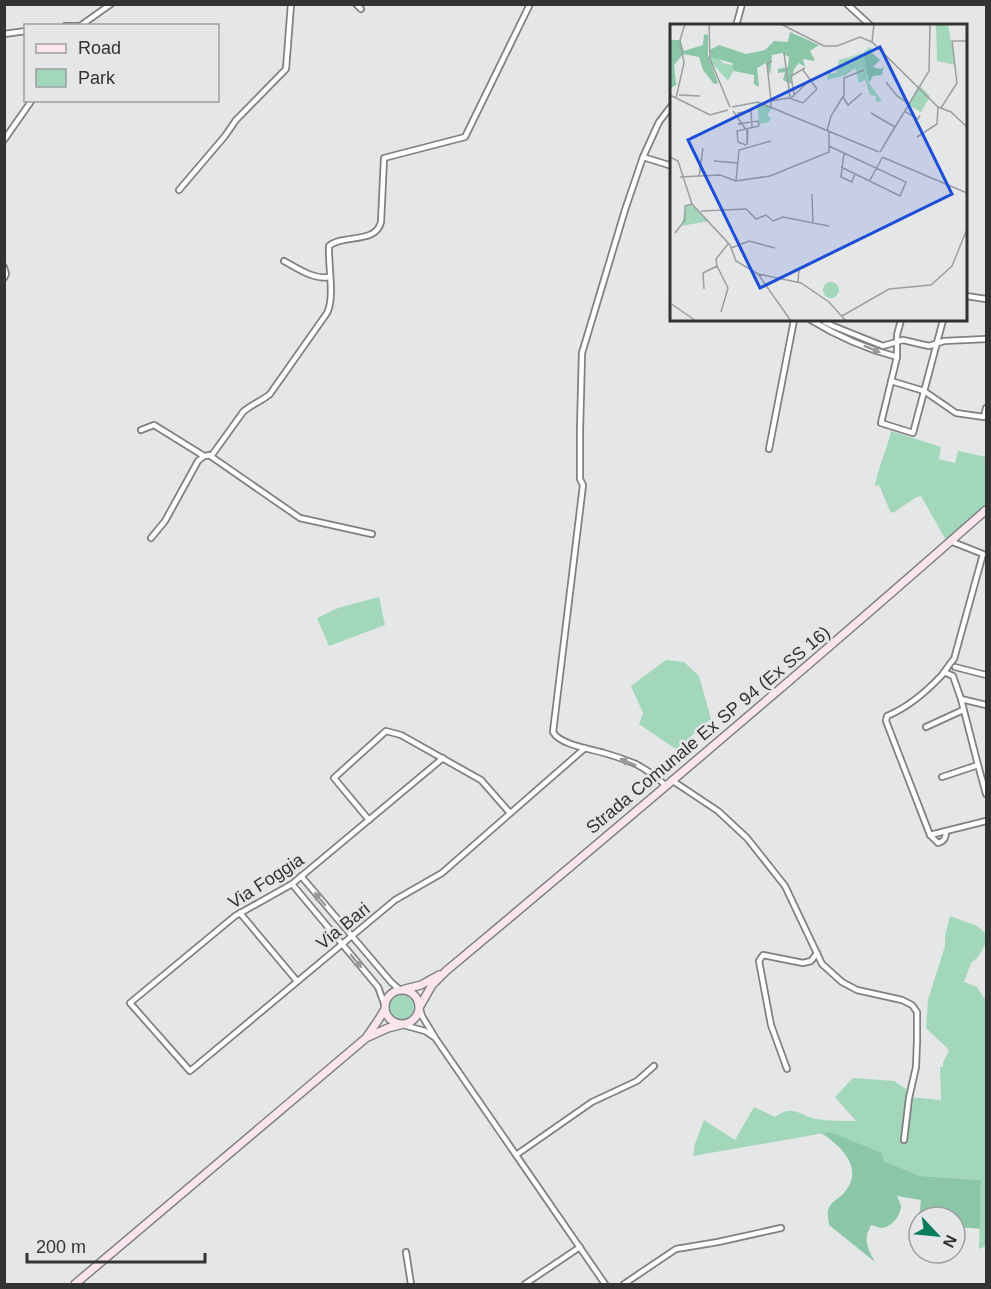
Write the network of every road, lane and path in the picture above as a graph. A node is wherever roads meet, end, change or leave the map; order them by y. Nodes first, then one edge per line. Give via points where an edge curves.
1 (111, 4) edge
2 (291, 4) edge
3 (356, 4) edge
4 (530, 4) edge
5 (742, 4) edge
6 (848, 4) edge
7 (362, 9) dead end
8 (82, 24) edge
9 (737, 24) edge
10 (869, 24) edge
11 (24, 31) edge
12 (4, 34) edge
13 (31, 102) edge
14 (670, 108) edge
15 (4, 140) edge
16 (643, 157) junction
17 (670, 165) edge
18 (179, 190) dead end
19 (284, 261) dead end
20 (4, 267) edge
21 (329, 277) junction
22 (4, 278) edge
23 (967, 296) edge
24 (987, 299) edge
25 (794, 321) edge
26 (813, 321) edge
27 (824, 321) edge
28 (902, 321) edge
29 (943, 321) edge
30 (987, 339) edge
31 (897, 342) junction
32 (936, 345) junction
33 (897, 357) junction
34 (891, 381) junction
35 (924, 391) junction
36 (987, 408) edge
37 (141, 430) dead end
38 (769, 448) dead end
39 (207, 455) junction
40 (987, 510) edge
41 (372, 534) dead end
42 (151, 538) dead end
43 (951, 542) junction
44 (985, 555) edge
45 (954, 659) junction
46 (955, 666) junction
47 (944, 672) junction
48 (987, 675) edge
49 (953, 676) junction
50 (961, 699) junction
51 (987, 705) edge
52 (963, 710) junction
53 (926, 727) dead end
54 (585, 748) junction
55 (443, 758) junction
56 (978, 765) junction
57 (942, 777) dead end
58 (673, 781) junction
59 (666, 786) junction
60 (986, 791) edge
61 (510, 813) junction
62 (369, 820) junction
63 (987, 821) edge
64 (946, 831) junction
65 (930, 835) junction
66 (301, 876) junction
67 (292, 884) junction
68 (240, 913) junction
69 (352, 936) junction
70 (342, 944) junction
71 (817, 953) junction
72 (446, 970) junction
73 (297, 981) junction
74 (401, 990) junction
75 (130, 1003) joint
76 (385, 1007) junction
77 (420, 1008) junction
78 (403, 1025) junction
79 (366, 1038) junction
80 (436, 1039) junction
81 (654, 1066) dead end
82 (787, 1069) dead end
83 (904, 1140) dead end
84 (516, 1155) junction
85 (781, 1228) dead end
86 (580, 1247) junction
87 (405, 1252) dead end
88 (75, 1284) edge
89 (411, 1284) edge
90 (525, 1284) edge
91 (605, 1284) edge
92 (624, 1284) edge

1 - 8 street
2 - 18 street via 286,69 236,120
3 - 7 street
4 - 21 street via 465,137 384,159 380,229 372,235 329,246
5 - 9 street
6 - 10 street
11 - 12 street
13 - 15 street
14 - 16 street
16 - 17 street
16 - 54 street via 582,353 583,485 553,732 558,738
19 - 21 street via 315,276
20 - 22 street
21 - 39 street via 331,302 327,313 270,394 243,412 213,455
23 - 24 street
25 - 38 street
26 -> 33 street
27 - 31 street via 884,346
28 - 31 street
29 - 32 street
30 - 32 street via 944,341
31 - 32 street
31 - 33 street
32 - 35 street
33 - 34 street
34 - 35 street
34 - 35 street via 881,423 913,432
35 - 36 street via 956,413 984,417
37 - 39 street via 154,425
39 - 41 street via 300,518
39 - 42 street via 198,461 165,521
40 - 43 main road, Strada Comunale Ex SP 94 (Ex SS 16)
43 - 44 street
43 - 58 main road, Strada Comunale Ex SP 94 (Ex SS 16)
44 - 45 street
45 - 46 street
45 - 47 street
46 - 48 street
46 - 49 street
47 - 49 street
47 - 65 street via 920,697 887,716 886,721
49 - 50 street
50 - 51 street
50 - 52 street
52 - 53 street
52 - 56 street
59 -> 54 street via 636,765
54 - 61 street, Via Bari
55 - 61 street via 481,780
55 - 62 street, Via Foggia
55 - 62 street via 386,731 334,778
56 - 57 street
56 - 60 street
58 - 59 main road, Strada Comunale Ex SP 94 (Ex SS 16)
58 - 71 street via 718,811 747,838 784,886
59 - 72 main road, Strada Comunale Ex SP 94 (Ex SS 16)
61 - 69 street, Via Bari via 442,873 395,900
62 - 66 street, Via Foggia
63 - 64 street
64 - 65 street
64 - 65 street via 946,837 938,843
66 - 67 street, Via Foggia
69 -> 66 street
67 - 68 street, Via Foggia
67 - 70 street
68 - 73 street
68 - 75 street, Via Foggia
69 - 70 street, Via Bari
69 - 74 street
70 - 73 street, Via Bari
70 -> 76 street via 378,987
71 - 82 street via 811,961 803,963 763,956 759,961 771,1026
71 - 83 street via 822,964 842,982 857,990 903,1000 917,1012 916,1066
72 - 74 main road, Strada Comunale Ex SP 94 (Ex SS 16) via 421,985
72 - 77 main road, Strada Comunale Ex SP 94 (Ex SS 16) via 432,985
73 - 75 street, Via Bari via 190,1071
74 - 76 main road via 390,995
74 - 77 main road via 416,996
76 - 78 main road via 392,1022
76 - 79 main road
77 - 78 main road via 414,1020
77 - 80 street
78 - 79 main road
78 - 80 street via 425,1031
79 - 88 main road
80 - 84 street
81 - 84 street via 637,1081 592,1102
84 - 86 street
85 - 92 street via 676,1249
86 - 90 street
86 - 91 street
87 - 89 street

